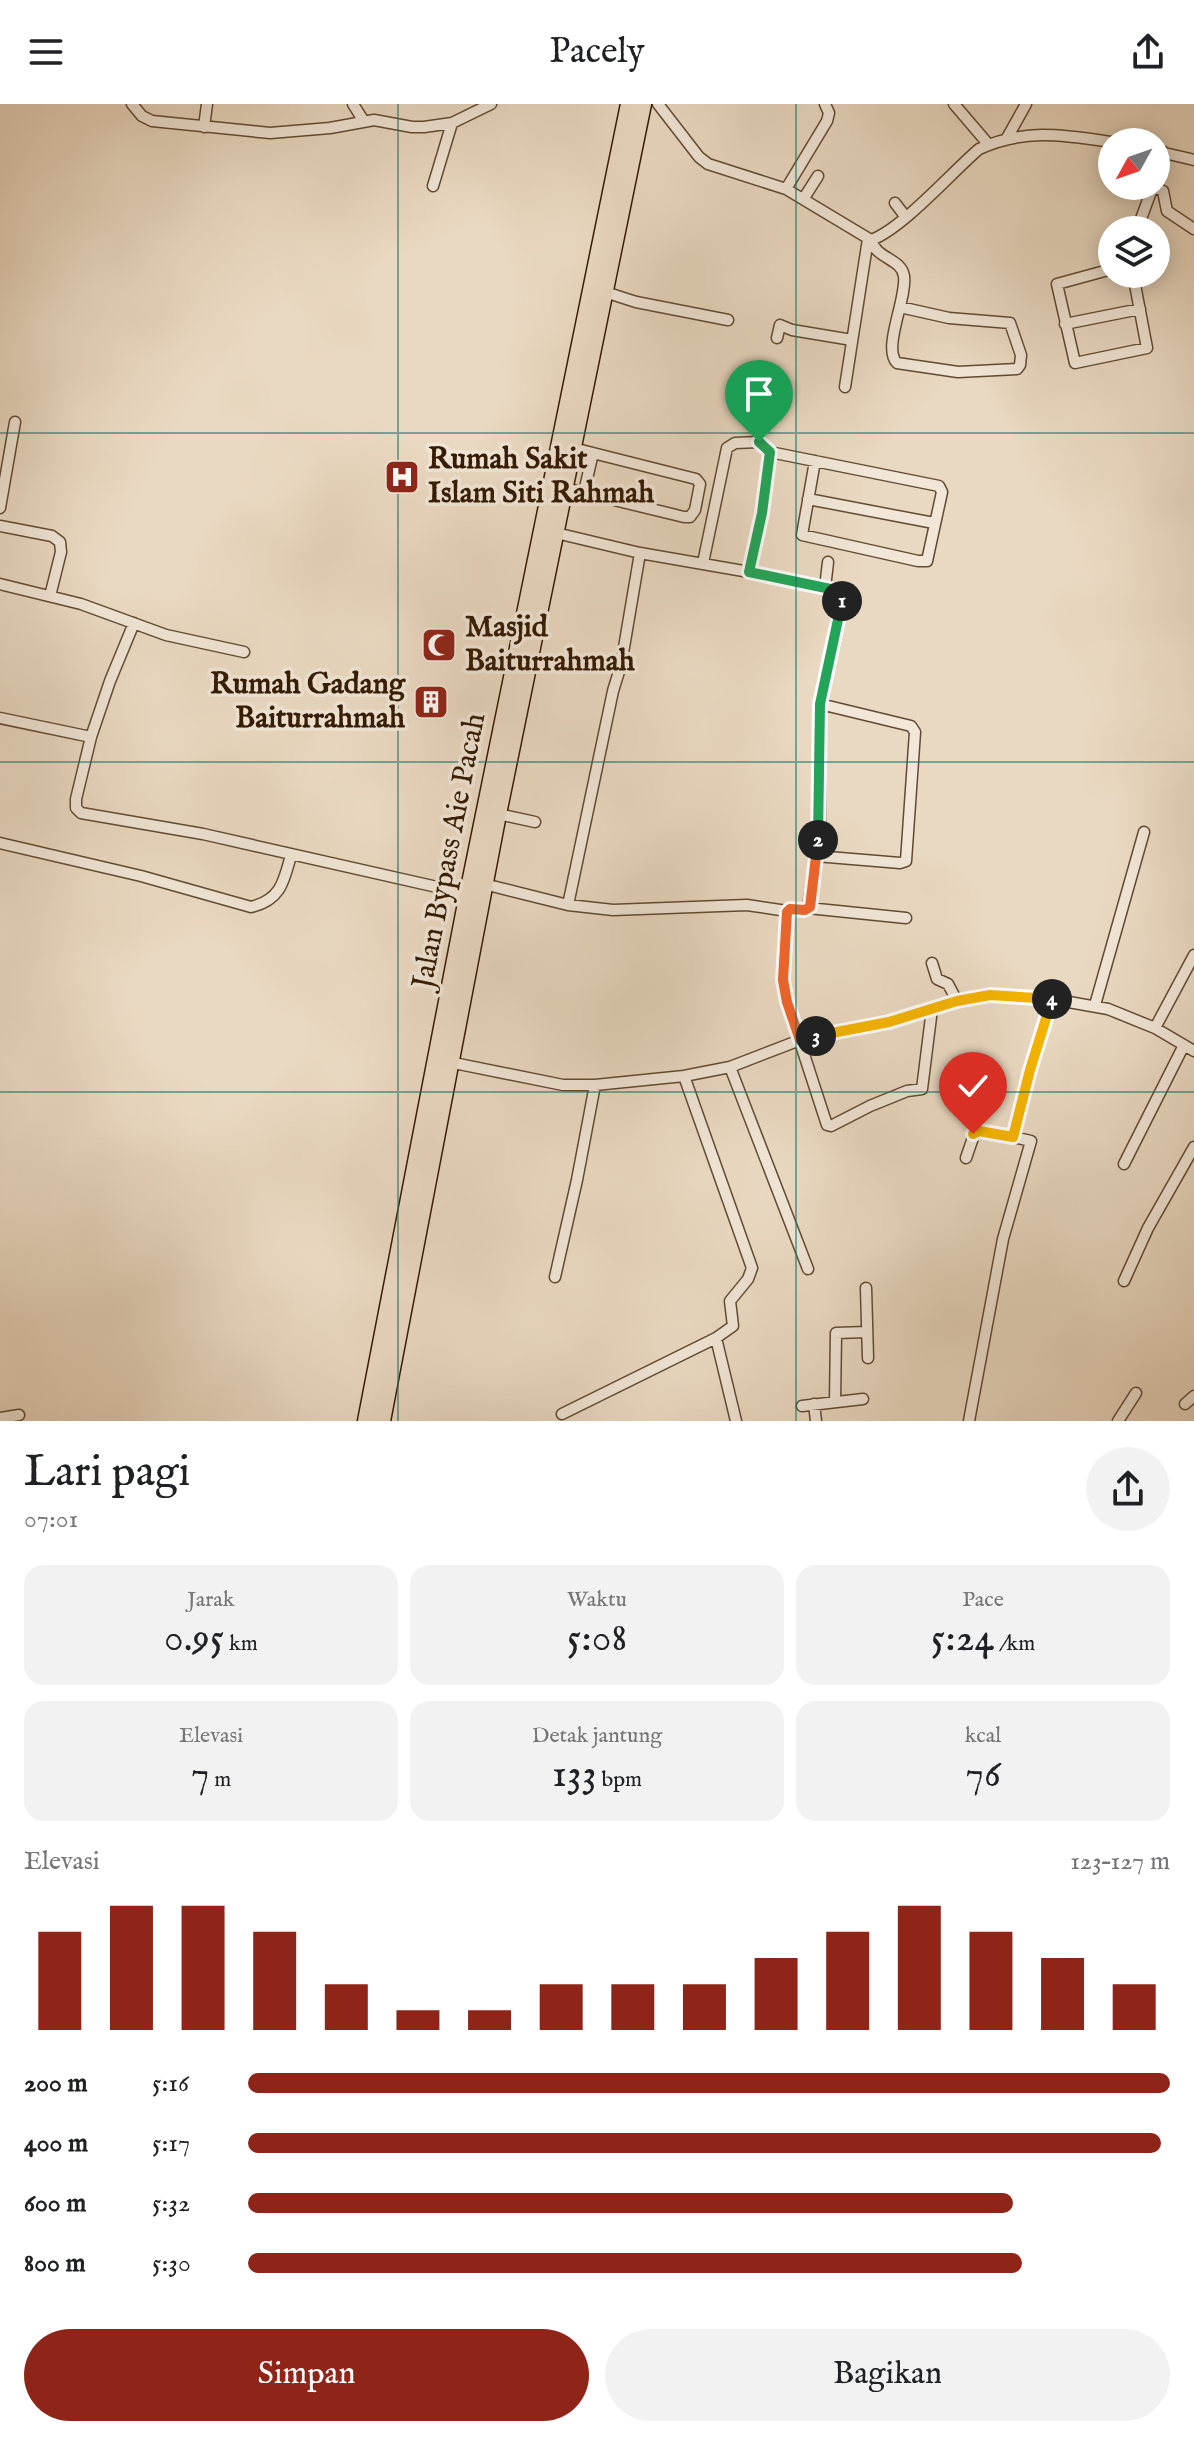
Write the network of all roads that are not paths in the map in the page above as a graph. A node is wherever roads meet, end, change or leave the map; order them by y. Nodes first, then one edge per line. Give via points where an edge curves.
1 (132, 104) edge
2 (207, 104) edge
3 (353, 104) edge
4 (491, 104) edge
5 (629, 104) edge
6 (643, 104) edge
7 (658, 104) edge
8 (825, 104) edge
9 (954, 104) edge
10 (1026, 104) edge
11 (363, 120) junction
12 (452, 123) junction
13 (204, 127) junction
14 (1007, 138) junction
15 (1098, 140) edge
16 (989, 145) junction
17 (1170, 154) edge
18 (1194, 160) edge
19 (622, 169) junction
20 (818, 176) dead end
21 (433, 186) dead end
22 (786, 189) junction
23 (804, 198) junction
24 (1165, 200) edge
25 (895, 203) dead end
26 (905, 216) junction
27 (1194, 229) edge
28 (870, 240) junction
29 (1098, 273) edge
30 (1136, 288) edge
31 (605, 292) junction
32 (900, 307) junction
33 (1140, 309) junction
34 (728, 320) dead end
35 (1065, 324) junction
36 (777, 338) dead end
37 (852, 340) junction
38 (845, 387) dead end
39 (15, 422) dead end
40 (573, 448) junction
41 (770, 452) junction
42 (593, 453) junction
43 (815, 461) junction
44 (565, 488) junction
45 (584, 492) junction
46 (808, 499) junction
47 (0, 508) edge
48 (934, 523) junction
49 (0, 526) edge
50 (556, 533) junction
51 (640, 553) junction
52 (828, 562) dead end
53 (703, 563) junction
54 (749, 572) junction
55 (0, 584) edge
56 (825, 588) junction
57 (50, 596) junction
58 (134, 623) junction
59 (244, 652) dead end
60 (820, 704) junction
61 (0, 718) edge
62 (91, 737) junction
63 (501, 773) junction
64 (498, 814) junction
65 (535, 822) dead end
66 (1144, 832) dead end
67 (0, 843) edge
68 (291, 855) junction
69 (816, 856) junction
70 (484, 884) junction
71 (468, 894) junction
72 (568, 905) junction
73 (808, 908) junction
74 (787, 911) junction
75 (906, 918) dead end
76 (1194, 955) edge
77 (932, 963) dead end
78 (1052, 999) junction
79 (957, 1001) junction
80 (1095, 1005) junction
81 (932, 1009) junction
82 (1155, 1028) junction
83 (800, 1040) junction
84 (1189, 1048) edge
85 (449, 1062) junction
86 (730, 1067) junction
87 (684, 1076) junction
88 (595, 1085) junction
89 (1013, 1137) junction
90 (1194, 1147) edge
91 (966, 1158) dead end
92 (1124, 1164) dead end
93 (808, 1269) dead end
94 (555, 1277) dead end
95 (1124, 1281) dead end
96 (866, 1288) dead end
97 (867, 1332) junction
98 (716, 1338) junction
99 (868, 1358) dead end
100 (1136, 1393) dead end
101 (1194, 1396) edge
102 (863, 1399) dead end
103 (835, 1402) junction
104 (1185, 1404) dead end
105 (562, 1414) dead end
106 (19, 1415) dead end
107 (0, 1418) edge
108 (366, 1421) edge
109 (382, 1421) edge
110 (736, 1421) edge
111 (816, 1421) edge
112 (969, 1421) edge
113 (1118, 1421) edge

1 - 13 street via 152,121
2 - 13 street
3 - 11 street
4 - 12 street
5 - 19 highway, Jalan Bypass Aie Pacah
6 - 19 highway
7 - 22 street via 708,164
8 - 22 street via 827,121
9 - 16 street
10 - 14 street
11 - 12 street via 412,127
11 - 13 street via 270,133
12 - 21 street
14 - 15 street via 1043,134
14 - 16 street
16 - 26 street
17 - 18 street
19 - 31 highway
19 - 63 highway, Jalan Bypass Aie Pacah via 569,389
20 - 23 street
22 - 23 street
23 - 28 street
24 - 27 street via 1172,217
25 - 26 street
26 - 28 street
28 - 32 street via 904,274
28 - 37 street
29 - 35 street via 1057,284
30 - 33 street
31 - 34 street
31 - 40 highway
32 - 32 street via 891,352 897,363 958,372 1020,365 1010,323
33 - 35 street
33 - 35 street via 1148,345 1144,349 1076,363
36 - 37 street via 780,325
37 - 38 street
39 - 47 street
40 - 42 street
40 - 44 highway
41 - 43 street
41 - 53 street via 759,442 727,448
41 - 54 street
42 - 45 street
42 - 45 street via 696,479 700,484 695,510 684,517
43 - 46 street
43 - 48 street via 939,486
44 - 45 street
44 - 50 highway
46 - 48 street
46 - 48 street via 802,535 918,561 927,561
49 - 57 street via 60,542
50 - 51 street
50 - 63 highway
51 - 53 street
51 - 72 street
52 - 56 street
53 - 54 street
54 - 56 street
55 - 57 street
56 - 60 street via 843,595
57 - 58 street
58 - 59 street
58 - 62 street
60 - 69 street
60 - 69 street via 911,726 915,732 906,861
61 - 62 street
62 - 68 street via 77,811
63 - 64 highway
63 - 71 highway, Jalan Bypass Aie Pacah
64 - 65 street
64 - 70 highway
66 - 80 street
67 - 68 street via 251,907 265,904 283,884
68 - 71 street
69 - 73 street
70 - 72 street
70 - 85 highway
71 - 108 highway, Jalan Bypass Aie Pacah
72 - 74 street via 613,910 747,905
73 - 74 street
73 - 75 street
74 - 83 street via 783,980
76 - 82 street
77 - 79 street via 937,979 948,984
78 - 79 street via 990,995
78 - 80 street
78 - 89 street
79 - 81 street
80 - 82 street
81 - 83 street
81 - 83 street via 922,1089 831,1126 825,1122
82 - 84 street
83 - 86 street
84 - 92 street
85 - 88 street via 563,1085
85 - 109 highway
86 - 87 street
86 - 93 street
87 - 88 street
87 - 98 street via 752,1268 730,1301 733,1326
88 - 94 street
89 - 91 street via 975,1132
89 - 112 street via 1031,1141 1002,1246
90 - 95 street
96 - 97 street
97 - 99 street
97 - 103 street via 836,1333
98 - 105 street
98 - 110 street
100 - 113 street
101 - 104 street
102 - 103 street
103 - 111 street via 808,1405
106 - 107 street

